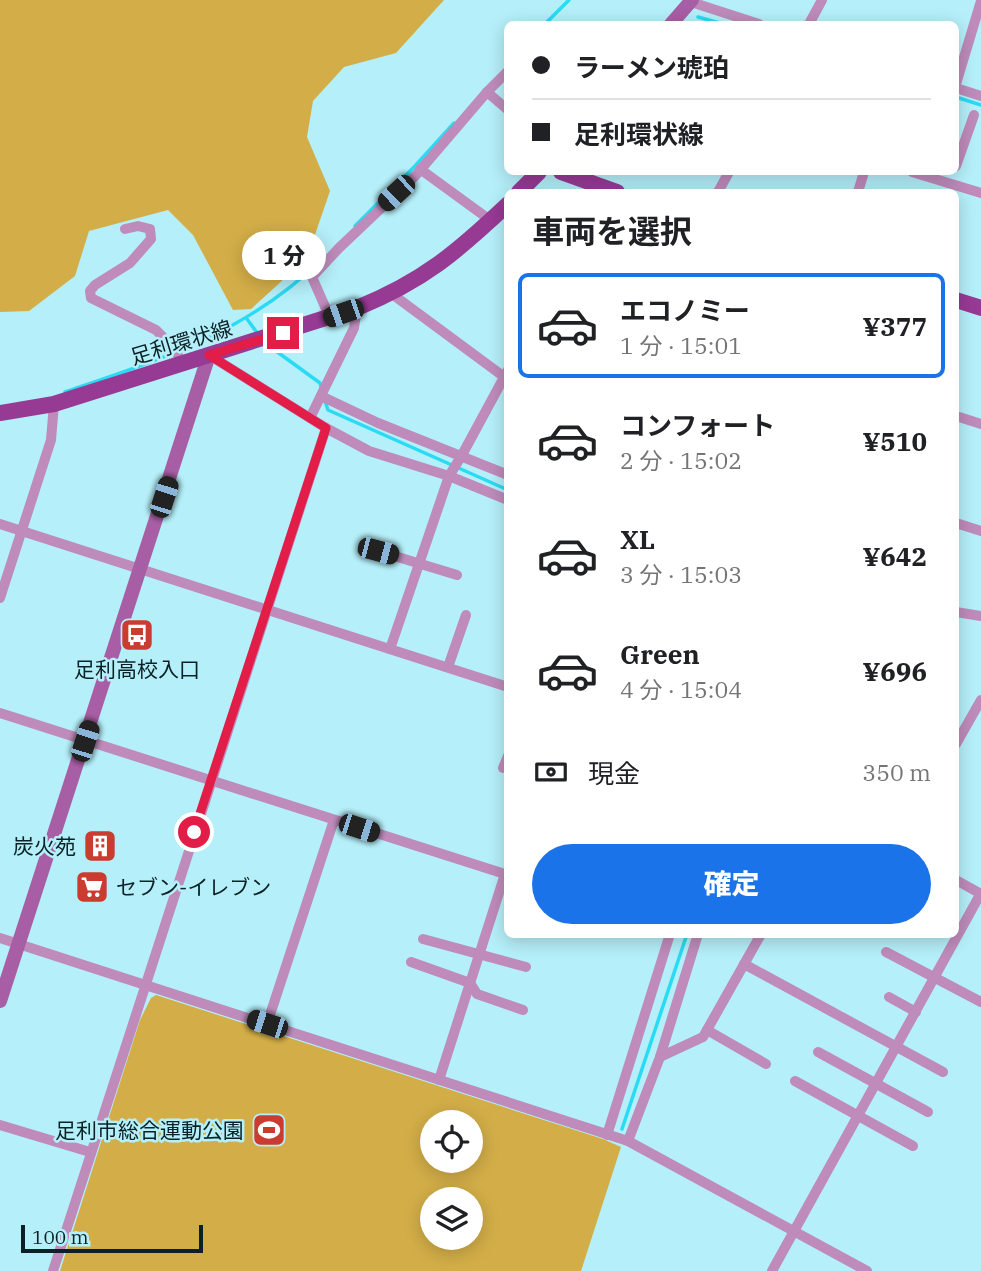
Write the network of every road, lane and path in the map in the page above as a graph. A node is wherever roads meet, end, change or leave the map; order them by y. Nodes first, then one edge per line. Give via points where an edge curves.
1 (822, 0) edge
2 (691, 1) edge
3 (981, 1) edge
4 (674, 21) edge
5 (732, 21) edge
6 (810, 21) edge
7 (504, 75) edge
8 (959, 76) edge
9 (959, 87) edge
10 (487, 92) junction
11 (981, 96) edge
12 (504, 107) edge
13 (974, 115) dead end
14 (959, 158) edge
15 (420, 169) junction
16 (536, 175) edge
17 (568, 175) edge
18 (922, 175) edge
19 (953, 175) edge
20 (950, 183) junction
21 (522, 189) edge
22 (602, 189) edge
23 (981, 193) edge
24 (504, 208) edge
25 (490, 220) junction
26 (125, 229) dead end
27 (392, 294) junction
28 (959, 301) edge
29 (357, 308) junction
30 (981, 309) edge
31 (330, 318) junction
32 (209, 355) junction
33 (178, 356) junction
34 (504, 375) edge
35 (504, 380) edge
36 (321, 396) junction
37 (54, 404) junction
38 (0, 413) edge
39 (959, 417) edge
40 (310, 418) junction
41 (981, 424) edge
42 (326, 428) junction
43 (462, 455) junction
44 (504, 473) edge
45 (449, 476) junction
46 (504, 498) edge
47 (0, 524) edge
48 (959, 524) edge
49 (22, 531) junction
50 (981, 531) edge
51 (378, 551) dead end
52 (420, 562) junction
53 (141, 568) junction
54 (457, 575) dead end
55 (0, 598) edge
56 (266, 609) junction
57 (959, 612) edge
58 (466, 615) dead end
59 (981, 616) edge
60 (390, 649) junction
61 (447, 667) junction
62 (504, 686) edge
63 (981, 700) edge
64 (0, 713) edge
65 (961, 724) edge
66 (85, 741) junction
67 (210, 781) junction
68 (334, 820) junction
69 (504, 874) edge
70 (504, 881) edge
71 (959, 882) edge
72 (981, 894) edge
73 (959, 934) edge
74 (0, 938) edge
75 (669, 938) edge
76 (697, 938) edge
77 (759, 938) edge
78 (957, 938) edge
79 (423, 939) dead end
80 (18, 944) junction
81 (886, 952) dead end
82 (480, 954) junction
83 (411, 962) dead end
84 (744, 964) junction
85 (526, 967) dead end
86 (935, 978) junction
87 (470, 983) junction
88 (144, 985) junction
89 (889, 997) dead end
90 (0, 1001) edge
91 (981, 1002) edge
92 (523, 1010) dead end
93 (916, 1012) junction
94 (267, 1024) junction
95 (707, 1030) junction
96 (897, 1047) junction
97 (818, 1052) dead end
98 (660, 1057) junction
99 (766, 1064) dead end
100 (943, 1072) dead end
101 (439, 1080) junction
102 (795, 1081) dead end
103 (878, 1083) junction
104 (928, 1112) dead end
105 (858, 1118) junction
106 (0, 1125) edge
107 (607, 1135) junction
108 (628, 1141) junction
109 (912, 1146) dead end
110 (90, 1152) junction
111 (794, 1231) junction
112 (53, 1271) edge
113 (772, 1271) edge
114 (867, 1271) edge

1 - 6 street
2 - 4 street
2 - 5 street
3 - 8 street
7 - 10 street
9 - 11 street
10 - 12 street
10 - 15 street
13 - 14 street
15 - 25 street
15 - 31 street via 312,277
16 - 21 main road
17 - 22 main road
18 - 20 street
19 - 20 street
20 - 23 street
24 - 25 main road, 足利環状線
25 - 27 main road, 足利環状線 via 450,257
26 - 33 street via 150,229 151,239 130,263 95,285 91,298 156,330
27 - 29 main road, 足利環状線
27 - 34 street
28 - 30 main road
29 - 31 main road, 足利環状線
29 - 36 street via 355,328
31 - 32 main road, 足利環状線
32 - 33 main road, 足利環状線
32 - 40 street
32 - 53 street
33 - 37 main road, 足利環状線
35 - 43 street
36 - 40 street
36 - 43 street
37 - 38 main road, 足利環状線
37 - 49 street via 51,440
39 - 41 street
40 - 42 street
42 - 45 street via 369,451
42 - 56 street
43 - 44 street
43 - 45 street
45 - 46 street
45 - 52 street
47 - 49 street
48 - 50 street
49 - 53 street
49 - 55 street
51 - 52 street
52 - 54 street
52 - 60 street
53 - 56 street
53 - 66 street
56 - 60 street
56 - 67 street
57 - 59 street
58 - 61 street
60 - 61 street
61 - 62 street
63 - 65 street
64 - 66 street
66 - 67 street
66 - 80 street
67 - 68 street
67 - 88 street
68 - 69 street
68 - 94 street
70 - 82 street
71 - 72 street
72 - 73 street
74 - 80 street
75 - 107 street
76 - 98 street
77 - 84 street
78 - 86 street
79 - 82 street
80 - 88 street
80 - 90 street
81 - 86 street
82 - 85 street
82 - 87 street
83 - 87 street
84 - 95 street
84 - 96 street
86 - 91 street
86 - 93 street
87 - 92 street via 477,993
87 - 101 street
88 - 94 street
88 - 110 street
89 - 93 street
93 - 96 street
94 - 101 street
95 - 98 street via 703,1037
95 - 99 street
96 - 100 street
96 - 103 street
97 - 103 street
98 - 108 street
101 - 107 street
102 - 105 street
103 - 104 street
103 - 105 street
105 - 109 street
105 - 111 street
106 - 110 street
107 - 108 street
108 - 111 street
110 - 112 street
111 - 113 street
111 - 114 street

